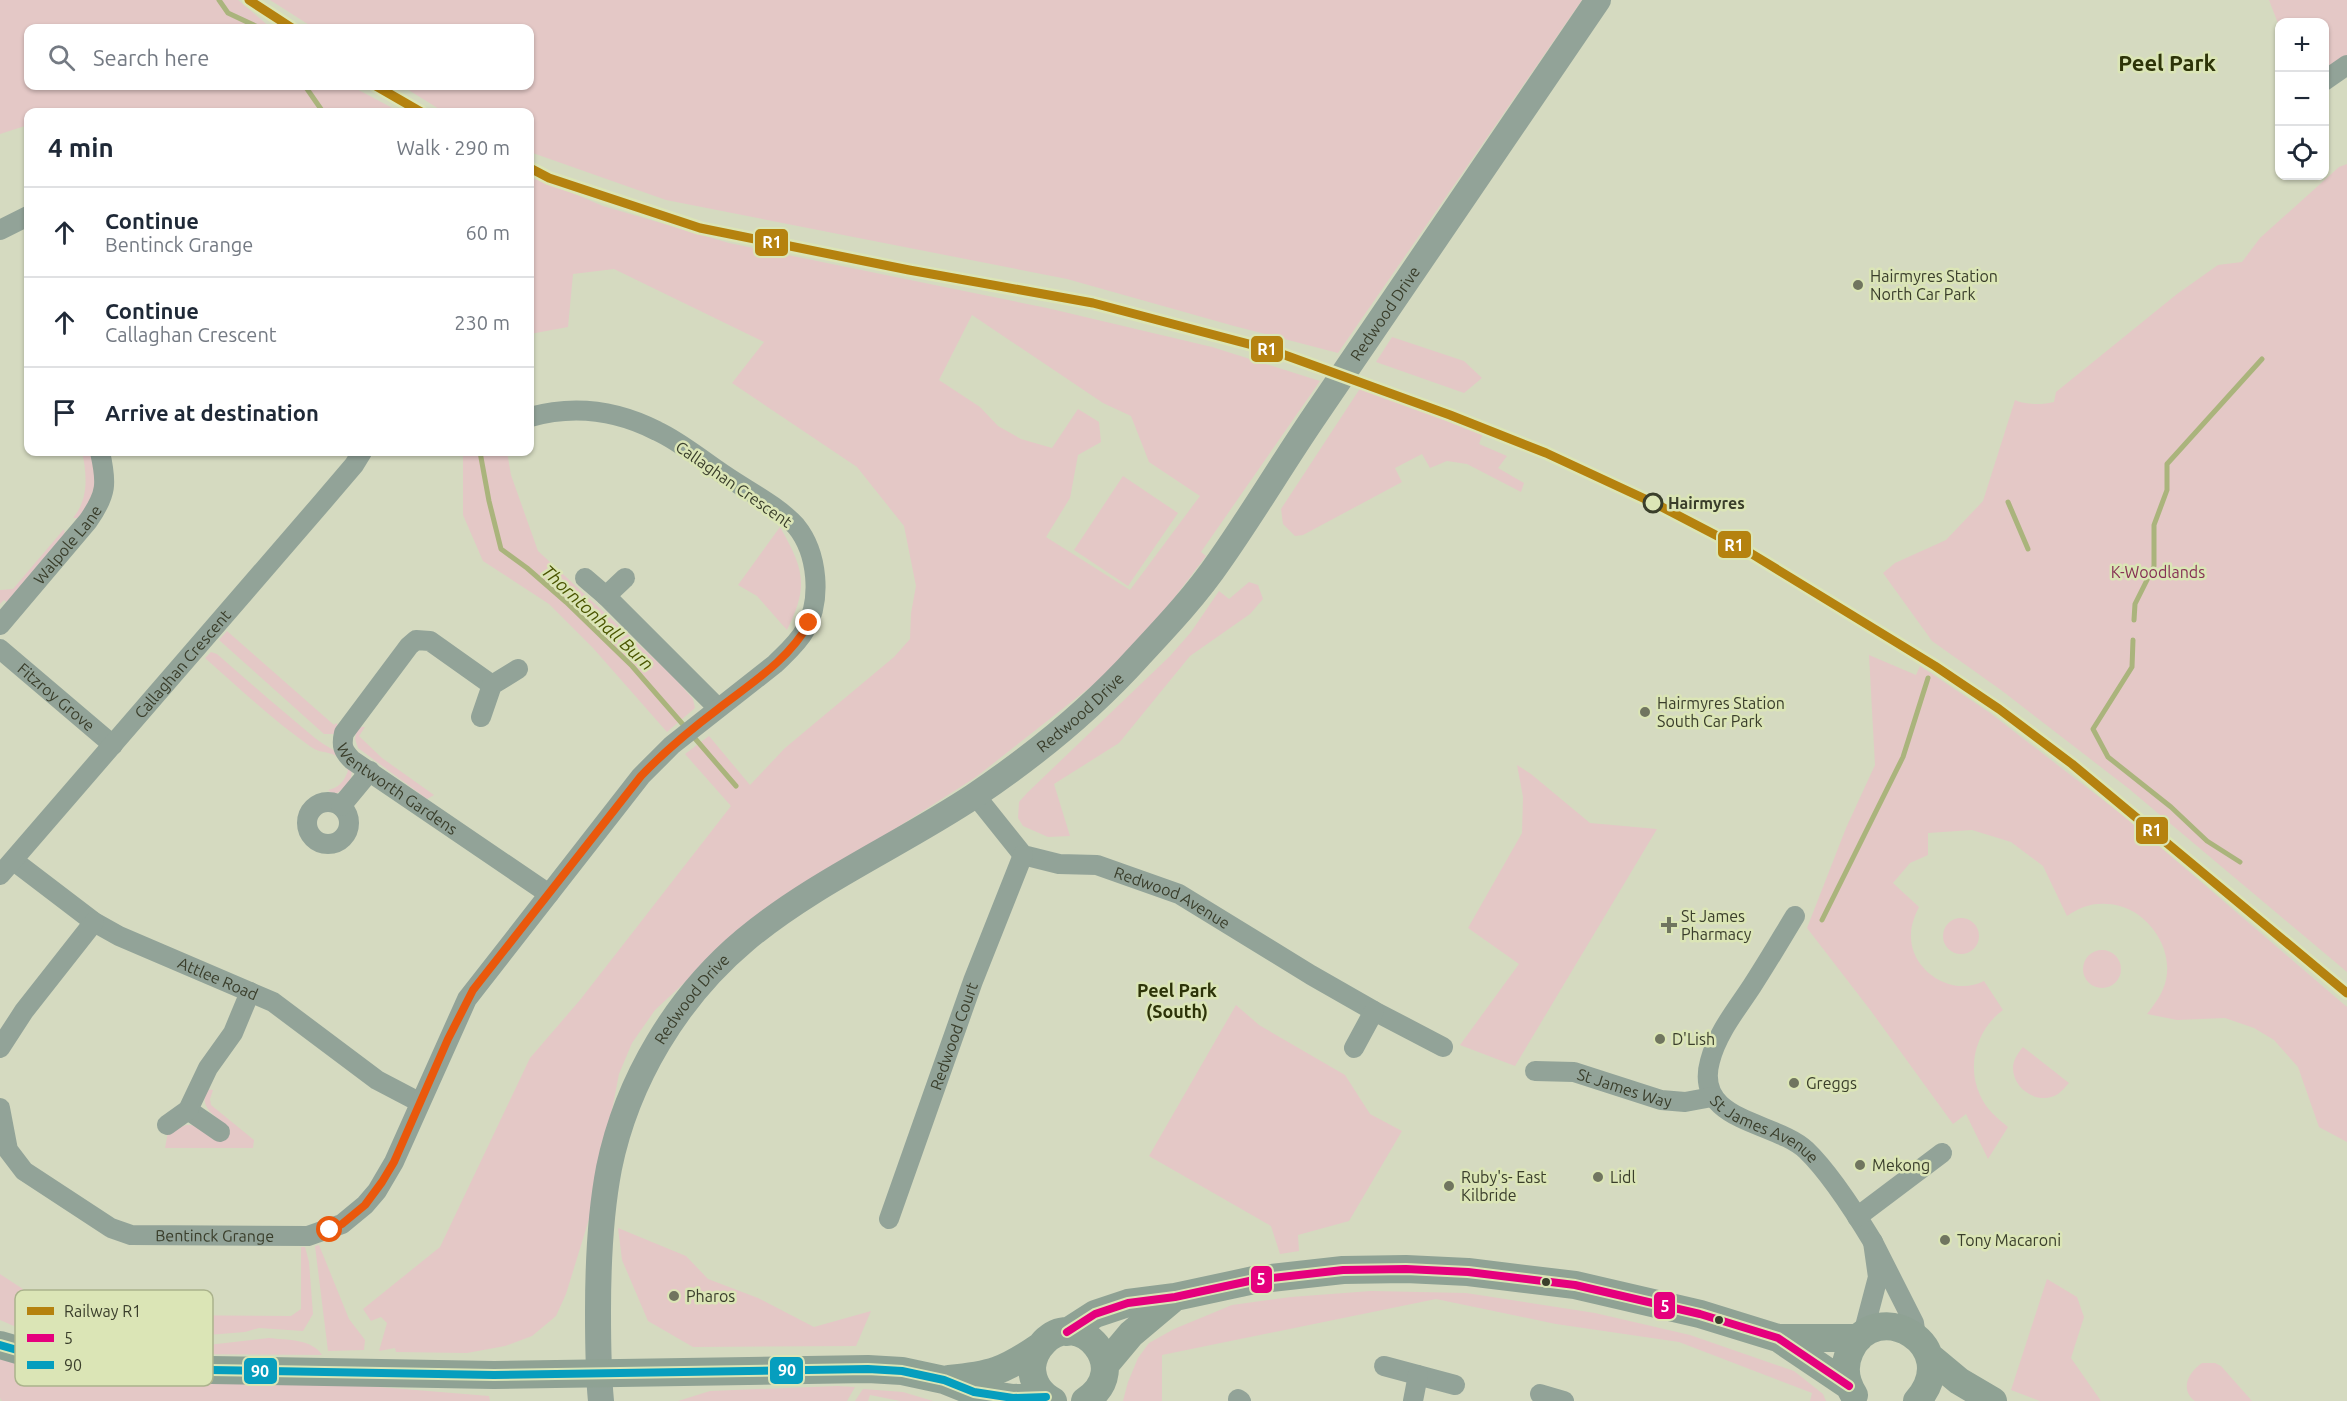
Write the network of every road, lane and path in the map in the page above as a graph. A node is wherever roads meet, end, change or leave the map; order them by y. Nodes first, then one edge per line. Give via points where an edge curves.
1 (1598, 0) edge
2 (2347, 65) edge
3 (2329, 78) edge
4 (24, 218) edge
5 (0, 230) edge
6 (534, 416) edge
7 (101, 456) edge
8 (359, 456) edge
9 (585, 578) dead end
10 (625, 578) dead end
11 (606, 596) junction
12 (0, 625) edge
13 (0, 649) edge
14 (518, 669) dead end
15 (492, 685) junction
16 (718, 708) junction
17 (481, 717) dead end
18 (113, 745) junction
19 (370, 771) junction
20 (975, 795) junction
21 (340, 806) dead end
22 (1023, 855) junction
23 (14, 861) junction
24 (0, 875) edge
25 (549, 894) junction
26 (1796, 916) dead end
27 (94, 922) junction
28 (250, 992) junction
29 (1374, 1011) junction
30 (1443, 1047) dead end
31 (0, 1048) edge
32 (1354, 1048) dead end
33 (1535, 1071) dead end
34 (1712, 1097) junction
35 (419, 1102) junction
36 (0, 1108) edge
37 (188, 1110) junction
38 (166, 1125) dead end
39 (220, 1132) dead end
40 (1942, 1153) dead end
41 (1857, 1217) junction
42 (889, 1219) dead end
43 (1874, 1242) junction
44 (1175, 1297) junction
45 (1067, 1332) junction
46 (1861, 1336) junction
47 (1778, 1338) junction
48 (1923, 1346) junction
49 (1039, 1347) junction
50 (1384, 1366) dead end
51 (213, 1370) edge
52 (1418, 1375) junction
53 (944, 1380) junction
54 (1104, 1381) edge
55 (1455, 1385) dead end
56 (599, 1387) edge
57 (1540, 1394) dead end
58 (1854, 1394) edge
59 (1049, 1399) edge
60 (1085, 1401) edge
61 (1413, 1401) edge
62 (1564, 1401) edge
63 (1917, 1401) edge
64 (1993, 1401) edge

1 - 20 street, Redwood Drive via 1219,562 1136,659 1069,724
2 - 3 street
4 - 5 street
6 - 16 street, Callaghan Crescent via 555,410 583,410 611,414 659,431 788,519 801,533 815,580 809,623 775,664
7 - 12 street, Walpole Lane via 105,490 100,504
8 - 18 street, Callaghan Crescent
9 - 11 street
10 - 11 street
11 - 16 street
13 - 18 street, Fitzroy Grove
14 - 15 street
15 - 17 street
15 - 19 street, Wentworth Gardens via 430,641 416,640 344,733 344,752
16 - 25 street, Callaghan Crescent via 641,776
18 - 23 street, Callaghan Crescent
19 - 21 street
19 - 25 street, Wentworth Gardens
20 - 22 street
20 - 56 street, Redwood Drive via 785,910 745,940 709,973 651,1054 626,1109 609,1166 598,1281
22 - 29 street, Redwood Avenue via 1059,864 1097,865 1179,894
22 - 42 street, Redwood Court via 973,981
23 - 24 street, Callaghan Crescent
23 - 27 street, Attlee Road
25 - 35 street, Callaghan Crescent via 467,999
26 - 34 street, St James Avenue via 1716,1044 1709,1062
27 - 28 street, Attlee Road
27 - 31 street
28 - 35 street, Attlee Road via 273,1002 377,1080
28 - 37 street via 233,1033 208,1068
29 - 30 street, Redwood Avenue
29 - 32 street
33 - 34 street, St James Way via 1574,1072 1662,1100 1685,1102
34 - 41 street, St James Avenue via 1734,1115 1805,1149
35 - 36 street, Bentinck Grange via 394,1162 373,1196 342,1224 308,1236 131,1235 113,1229 24,1171 8,1150
37 - 38 street
37 - 39 street
40 - 41 street
41 - 43 street, St James Avenue
43 - 46 street, St James Avenue via 1878,1277
43 - 48 street, St James Avenue
44 - 45 main road via 1128,1303 1095,1314
44 - 47 main road via 1254,1280 1343,1270 1468,1272 1575,1285 1700,1314
44 - 54 main road via 1131,1334
45 - 49 main road via 1056,1334
45 - 54 main road via 1078,1333 1097,1345
46 - 47 main road
46 - 48 main road via 1877,1327 1892,1326 1906,1330
46 - 58 main road via 1853,1344 1845,1372
47 - 58 main road
48 - 63 main road via 1932,1368 1925,1392
48 - 64 main road via 1959,1381
49 - 53 main road via 1001,1371
49 - 59 main road via 1032,1368 1034,1379
50 - 52 street
51 - 56 main road via 430,1375
52 - 55 street
52 - 61 street
53 - 56 main road via 868,1369
53 - 59 main road via 984,1394
54 - 60 main road
57 - 62 street

